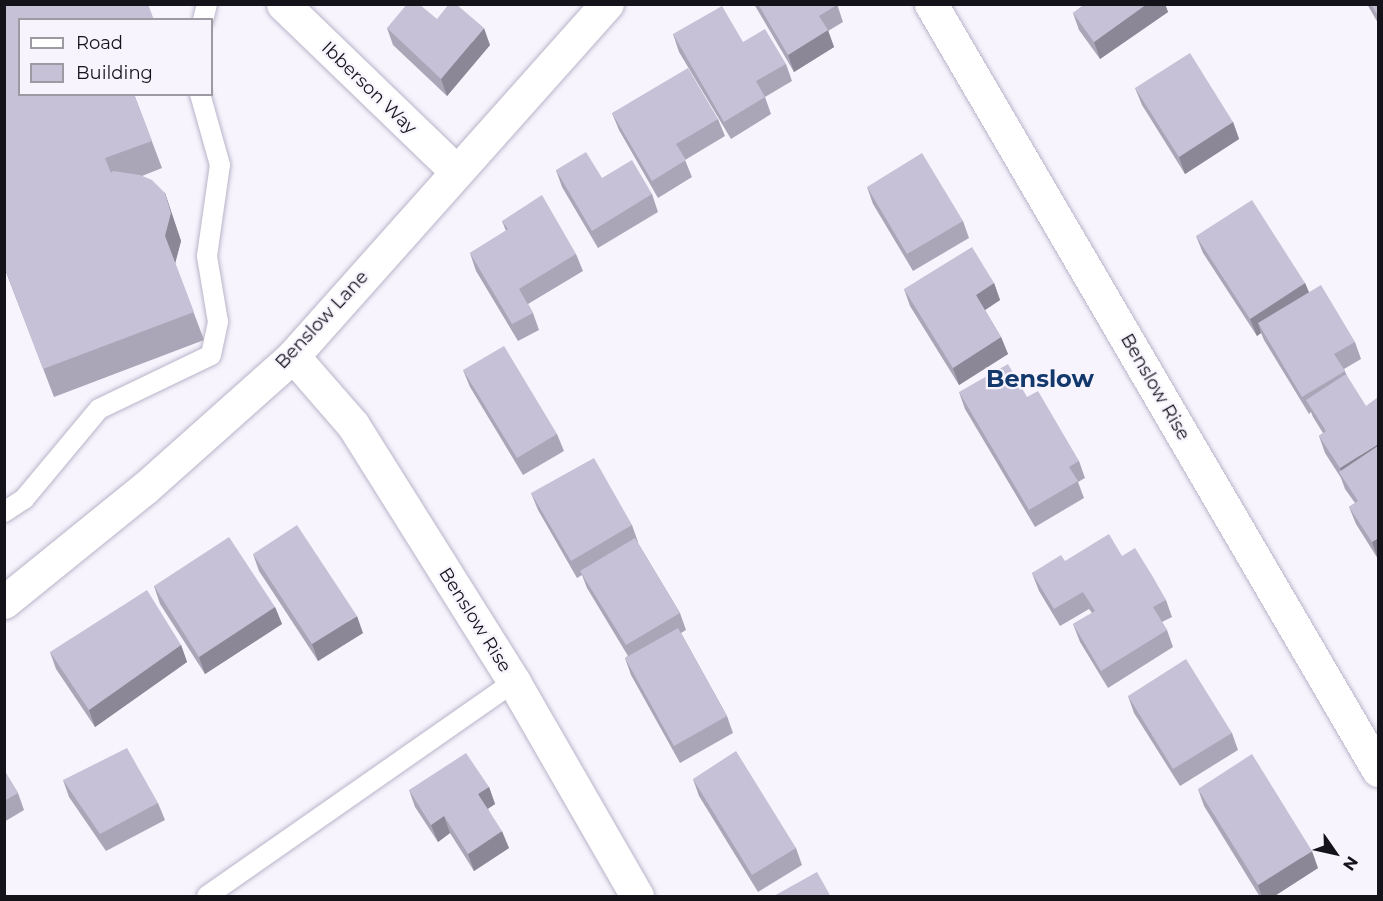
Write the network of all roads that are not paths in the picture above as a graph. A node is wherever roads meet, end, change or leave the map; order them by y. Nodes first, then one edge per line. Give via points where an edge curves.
1 (283, 4) edge
2 (607, 4) edge
3 (931, 4) edge
4 (201, 96) edge
5 (456, 171) junction
6 (293, 356) junction
7 (4, 512) edge
8 (4, 602) edge
9 (513, 682) junction
10 (1378, 770) edge
11 (207, 897) edge
12 (638, 897) edge

1 - 5 street, Ibberson Way
2 - 5 street, Benslow Lane
3 - 10 street, Benslow Rise
4 - 7 lane via 220,165 207,256 218,322 211,355 99,409 24,499
5 - 6 street, Benslow Lane
6 - 8 street, Benslow Lane via 145,488
6 - 9 street, Benslow Rise via 353,425
9 - 11 lane
9 - 12 street, Benslow Rise

